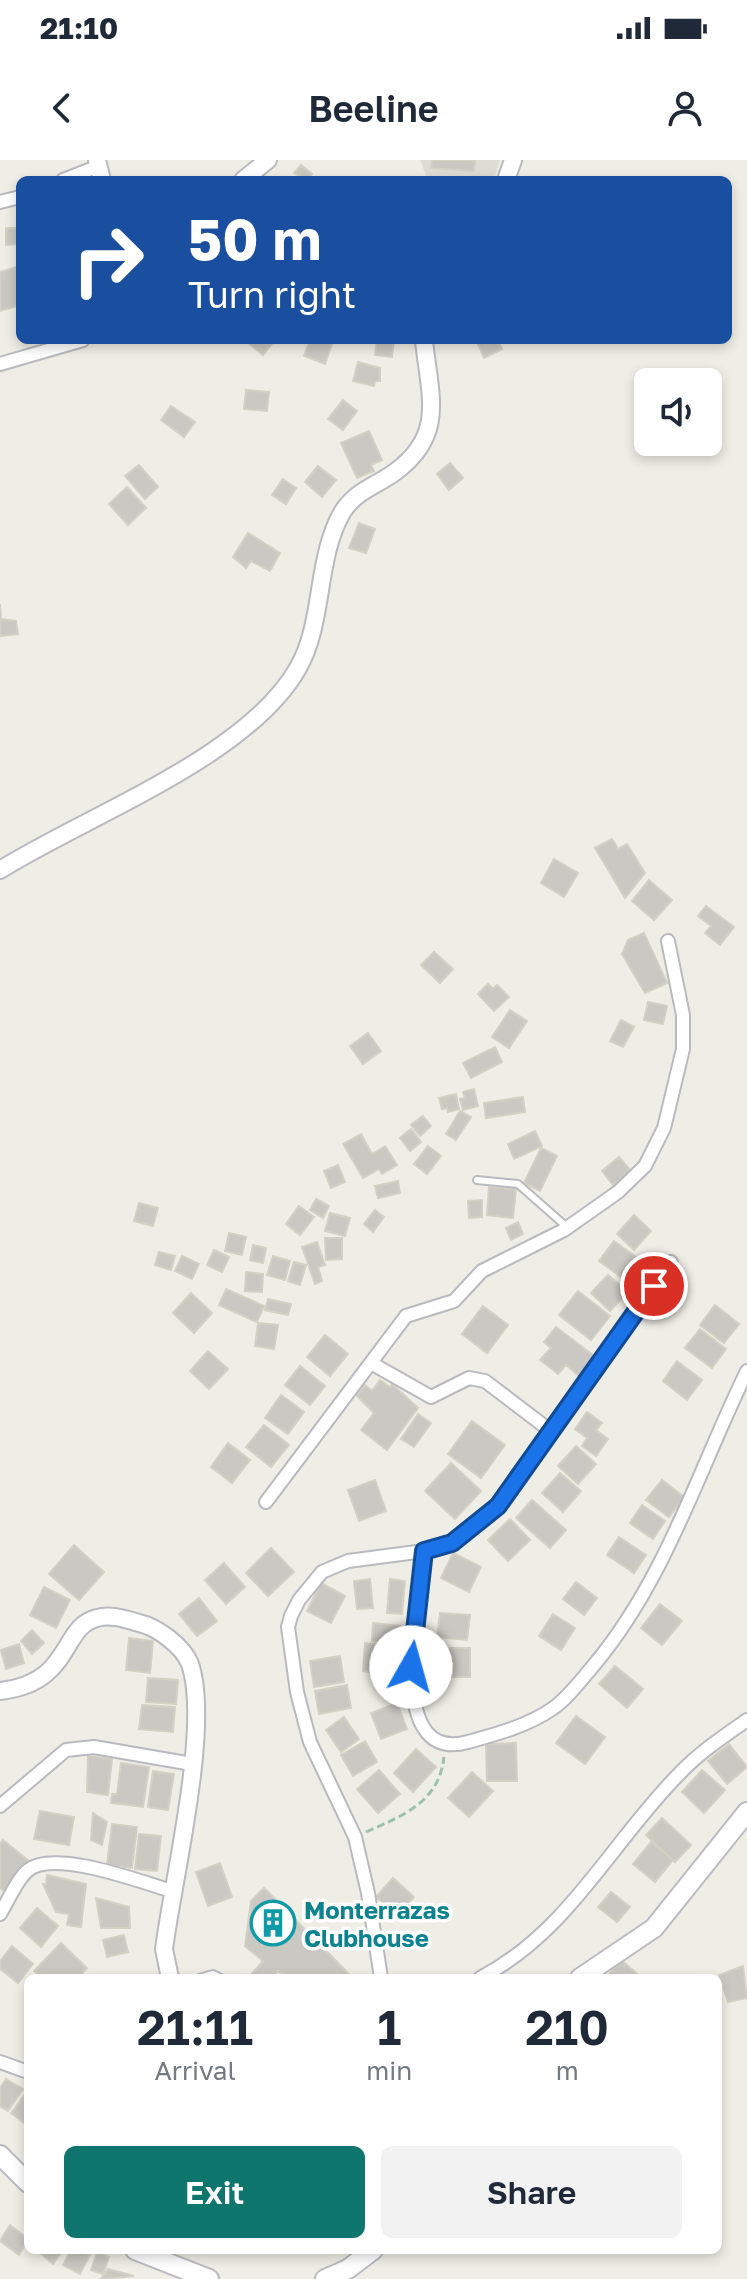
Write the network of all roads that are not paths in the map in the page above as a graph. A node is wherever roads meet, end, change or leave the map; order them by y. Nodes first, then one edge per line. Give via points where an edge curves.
1 (268, 160) edge
2 (99, 169) edge
3 (76, 176) edge
4 (248, 176) edge
5 (69, 344) edge
6 (424, 344) edge
7 (0, 364) edge
8 (0, 870) edge
9 (668, 941) dead end
10 (477, 1180) dead end
11 (568, 1228) junction
12 (671, 1262) dead end
13 (371, 1363) junction
14 (747, 1371) edge
15 (552, 1432) junction
16 (266, 1502) dead end
17 (424, 1551) junction
18 (0, 1691) edge
19 (747, 1720) edge
20 (192, 1764) junction
21 (0, 1806) edge
22 (747, 1812) edge
23 (172, 1891) junction
24 (0, 1914) edge
25 (169, 1974) edge
26 (380, 1974) edge
27 (486, 1974) edge
28 (586, 1974) edge
29 (0, 2062) edge
30 (24, 2071) edge
31 (0, 2155) edge
32 (24, 2179) edge
33 (145, 2254) edge
34 (368, 2254) edge
35 (209, 2279) edge
36 (325, 2279) edge

1 - 4 street
2 - 3 street
5 - 7 street
6 - 8 street via 432,410 428,435 395,472 358,492 343,512 309,644 282,692 248,728 204,756
9 - 11 street via 683,1015 683,1049 664,1128 634,1179
10 - 11 lane via 518,1184
11 - 13 street via 497,1261 442,1308 411,1312
12 - 15 street
13 - 15 street via 431,1397 469,1378 485,1381
13 - 16 street
14 - 17 street via 641,1601 576,1687 542,1715 457,1745 434,1740 419,1721 411,1667
15 - 17 street via 498,1506 452,1543
17 - 26 street via 348,1561 322,1572 299,1600 288,1627 310,1742 355,1837
18 - 20 street via 34,1684 50,1673 83,1625 94,1618 146,1625 189,1661 194,1695
19 - 27 street via 680,1773 547,1929
20 - 21 street via 74,1748 57,1756
20 - 23 street
22 - 28 main road via 654,1928
23 - 24 street via 94,1869 41,1865 28,1870
23 - 25 street via 164,1949
29 - 30 street
31 - 32 main road
33 - 35 main road
34 - 36 main road

